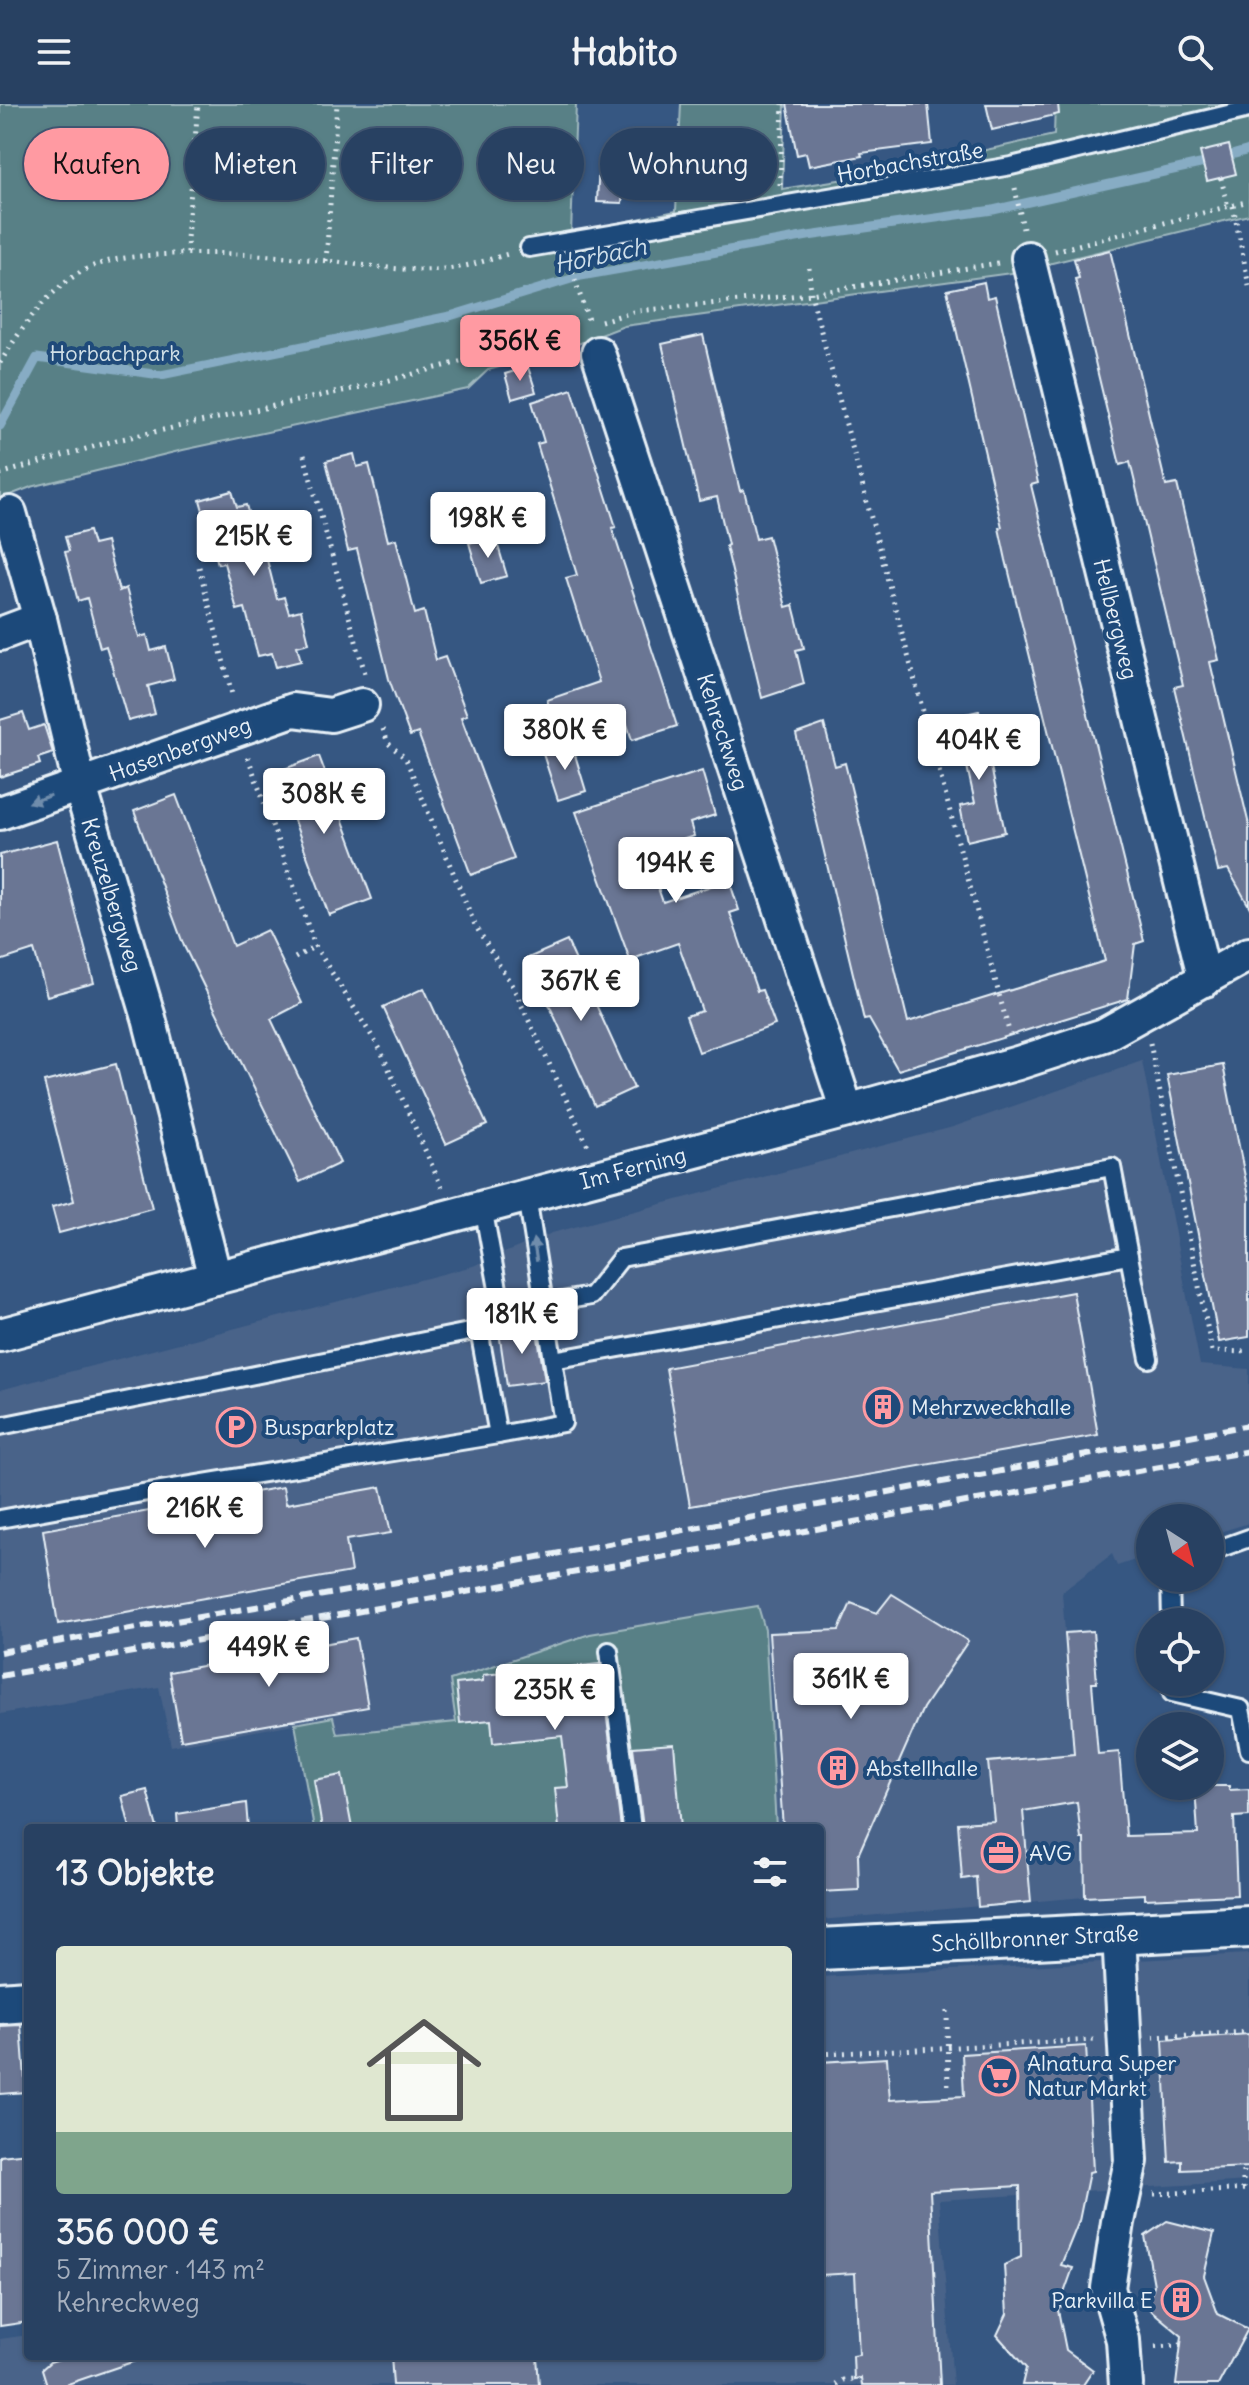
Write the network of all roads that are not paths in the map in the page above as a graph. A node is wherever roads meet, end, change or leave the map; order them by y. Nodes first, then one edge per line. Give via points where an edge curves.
1 (1249, 109) edge
2 (529, 248) road end
3 (1028, 258) dead end
4 (594, 338) road end
5 (10, 513) dead end
6 (40, 619) junction
7 (0, 634) edge
8 (369, 702) road end
9 (80, 786) junction
10 (0, 813) edge
11 (1249, 954) edge
12 (1205, 980) junction
13 (847, 1111) junction
14 (527, 1196) junction
15 (469, 1211) junction
16 (1129, 1256) junction
17 (215, 1278) junction
18 (544, 1304) junction
19 (502, 1311) junction
20 (479, 1330) junction
21 (0, 1335) edge
22 (1149, 1359) dead end
23 (553, 1360) junction
24 (0, 1426) edge
25 (498, 1435) junction
26 (0, 1519) edge
27 (1249, 1538) edge
28 (1224, 1547) edge
29 (609, 1651) dead end
30 (1185, 1696) edge
31 (1249, 1750) edge
32 (631, 1824) edge
33 (1249, 1927) edge
34 (1119, 1934) junction
35 (824, 1949) edge
36 (24, 2001) edge
37 (0, 2003) edge
38 (1126, 2385) edge

1 - 2 lane, Horbachstraße via 1011,166
3 - 12 street, Hellbergweg
4 - 13 street, Kehreckweg
5 - 6 street, Kreuzelbergweg
6 - 7 street
6 - 9 street, Kreuzelbergweg
8 - 9 street, Hasenbergweg via 331,715 293,710
9 -> 10 street, Hasenbergweg
9 - 17 street, Kreuzelbergweg via 149,1018
11 - 12 street, Im Ferning
12 - 13 street, Im Ferning via 1104,1035
13 - 14 street, Im Ferning
14 - 15 street, Im Ferning
18 -> 14 lane
15 - 17 street, Im Ferning
15 - 19 lane
16 - 18 lane via 1112,1167 621,1258 591,1296
16 - 22 lane
16 - 23 lane
17 - 21 street, Im Ferning
18 - 19 lane
18 - 23 lane
19 - 20 lane
20 - 24 lane
20 - 25 lane
23 - 25 lane via 563,1423
25 - 26 lane
27 - 28 lane
29 - 32 lane
30 - 31 lane via 1241,1709
33 - 34 street, Schöllbronner Straße
34 - 35 street, Schöllbronner Straße
34 - 38 street via 1131,2161 1108,2288 1123,2340
36 - 37 street

